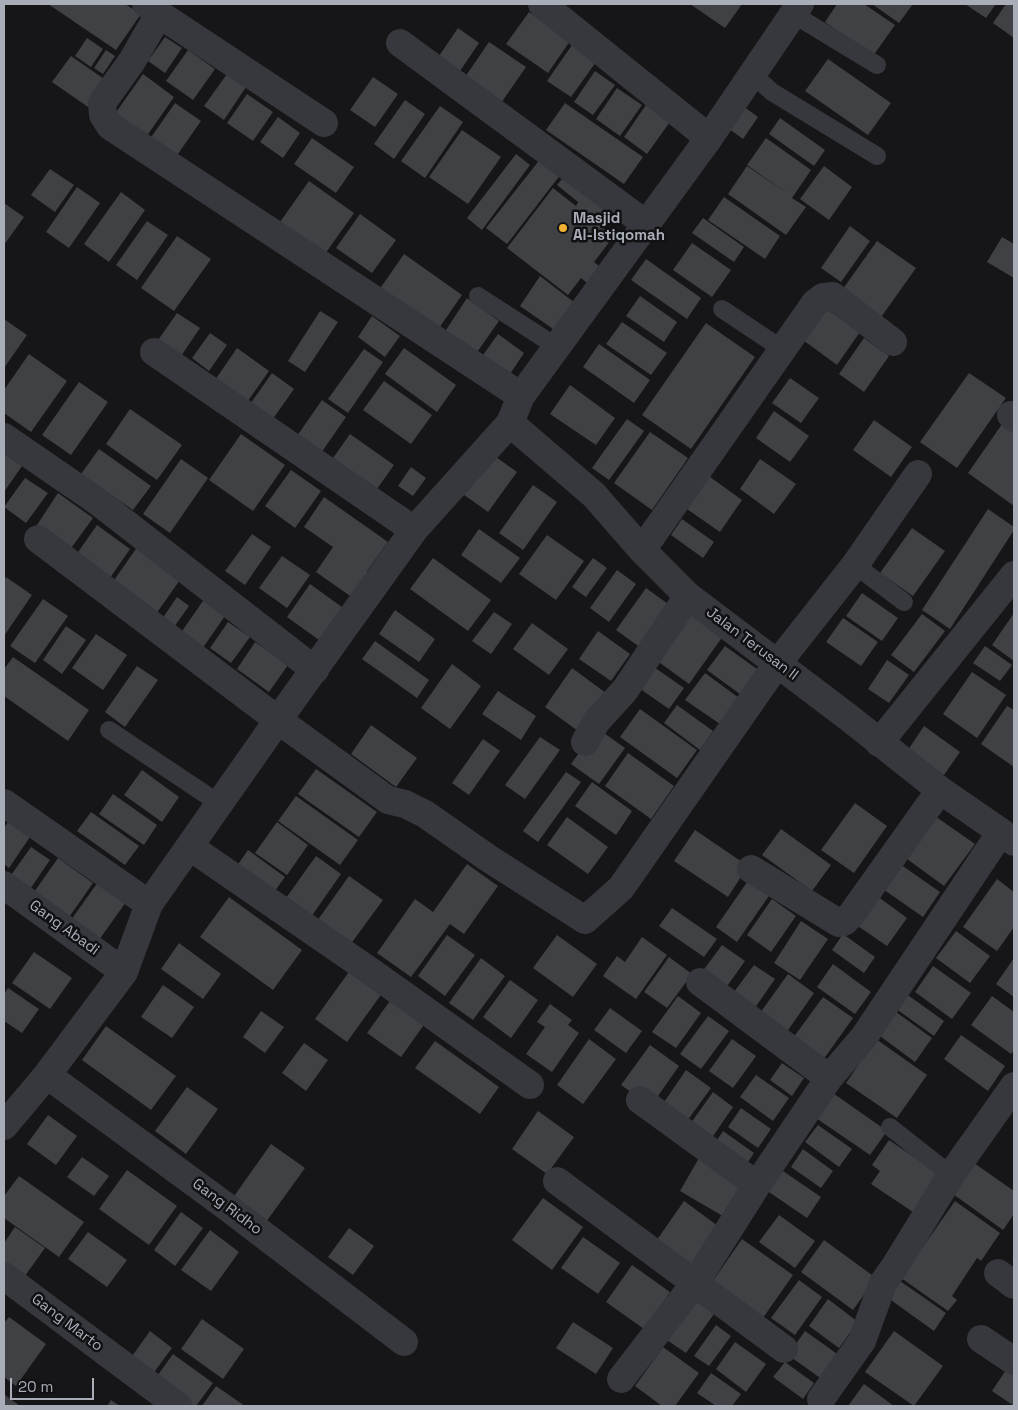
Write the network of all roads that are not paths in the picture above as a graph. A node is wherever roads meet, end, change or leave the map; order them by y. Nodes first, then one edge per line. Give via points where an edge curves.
1 (542, 4) edge
2 (152, 9) edge
3 (796, 9) edge
4 (400, 43) dead end
5 (877, 66) dead end
6 (752, 74) junction
7 (324, 123) dead end
8 (709, 138) junction
9 (877, 156) dead end
10 (646, 224) junction
11 (478, 296) dead end
12 (722, 309) dead end
13 (893, 342) dead end
14 (557, 347) junction
15 (782, 349) junction
16 (154, 352) dead end
17 (521, 396) junction
18 (510, 423) junction
19 (4, 437) edge
20 (918, 474) dead end
21 (414, 530) junction
22 (38, 539) dead end
23 (642, 550) junction
24 (855, 565) junction
25 (1014, 575) edge
26 (688, 596) junction
27 (904, 602) dead end
28 (777, 664) junction
29 (315, 670) junction
30 (278, 720) junction
31 (109, 730) dead end
32 (585, 742) dead end
33 (879, 743) junction
34 (940, 790) junction
35 (4, 803) edge
36 (220, 804) junction
37 (1008, 837) edge
38 (190, 847) junction
39 (751, 870) dead end
40 (4, 884) edge
41 (149, 904) junction
42 (124, 972) junction
43 (700, 982) dead end
44 (47, 1075) junction
45 (829, 1078) junction
46 (530, 1085) dead end
47 (1014, 1086) edge
48 (640, 1100) dead end
49 (4, 1126) edge
50 (890, 1127) dead end
51 (951, 1175) junction
52 (557, 1181) dead end
53 (757, 1185) junction
54 (4, 1276) edge
55 (695, 1283) junction
56 (981, 1339) dead end
57 (404, 1342) dead end
58 (784, 1349) dead end
59 (1014, 1361) edge
60 (621, 1379) dead end
61 (821, 1399) dead end
62 (178, 1406) edge

1 - 8 street
2 - 7 street
2 - 17 street via 132,61 102,103 103,115 110,126
3 - 5 lane
3 - 6 street
4 - 10 street
6 - 8 street
6 - 9 lane via 772,92
8 - 10 street
10 - 14 street
11 - 14 lane
12 - 15 lane
13 - 15 street via 833,296 815,303
14 - 17 street
15 - 23 street
16 - 21 street
17 - 18 street
18 - 21 street
18 - 23 street, Jalan Terusan II via 594,496
19 - 29 street via 97,501
20 - 24 street
21 - 29 street
22 - 30 street
23 - 26 street, Jalan Terusan II
24 - 27 lane
24 - 28 street
25 - 33 street
26 - 28 street, Jalan Terusan II
26 - 32 street via 625,690 596,722
28 - 30 street via 620,888 585,920 425,814 388,800
28 - 33 street, Jalan Terusan II
29 - 30 street
30 - 36 street
31 - 36 lane
33 - 34 street, Jalan Terusan II
34 - 37 street, Jalan Terusan II
34 - 39 street via 844,922 839,923
35 - 41 street
36 - 38 street
37 - 45 street via 864,1037
38 - 41 street
38 - 46 street
40 - 42 street, Gang Abadi
41 - 42 street
42 - 44 street
43 - 45 street
44 - 49 street
44 - 57 street, Gang Ridho
45 - 53 street
47 - 51 street
48 - 53 street
50 - 51 lane
51 - 61 street via 883,1283 862,1341
52 - 55 street
53 - 55 street
54 - 62 street, Gang Marto
55 - 58 street
55 - 60 street
56 - 59 street

